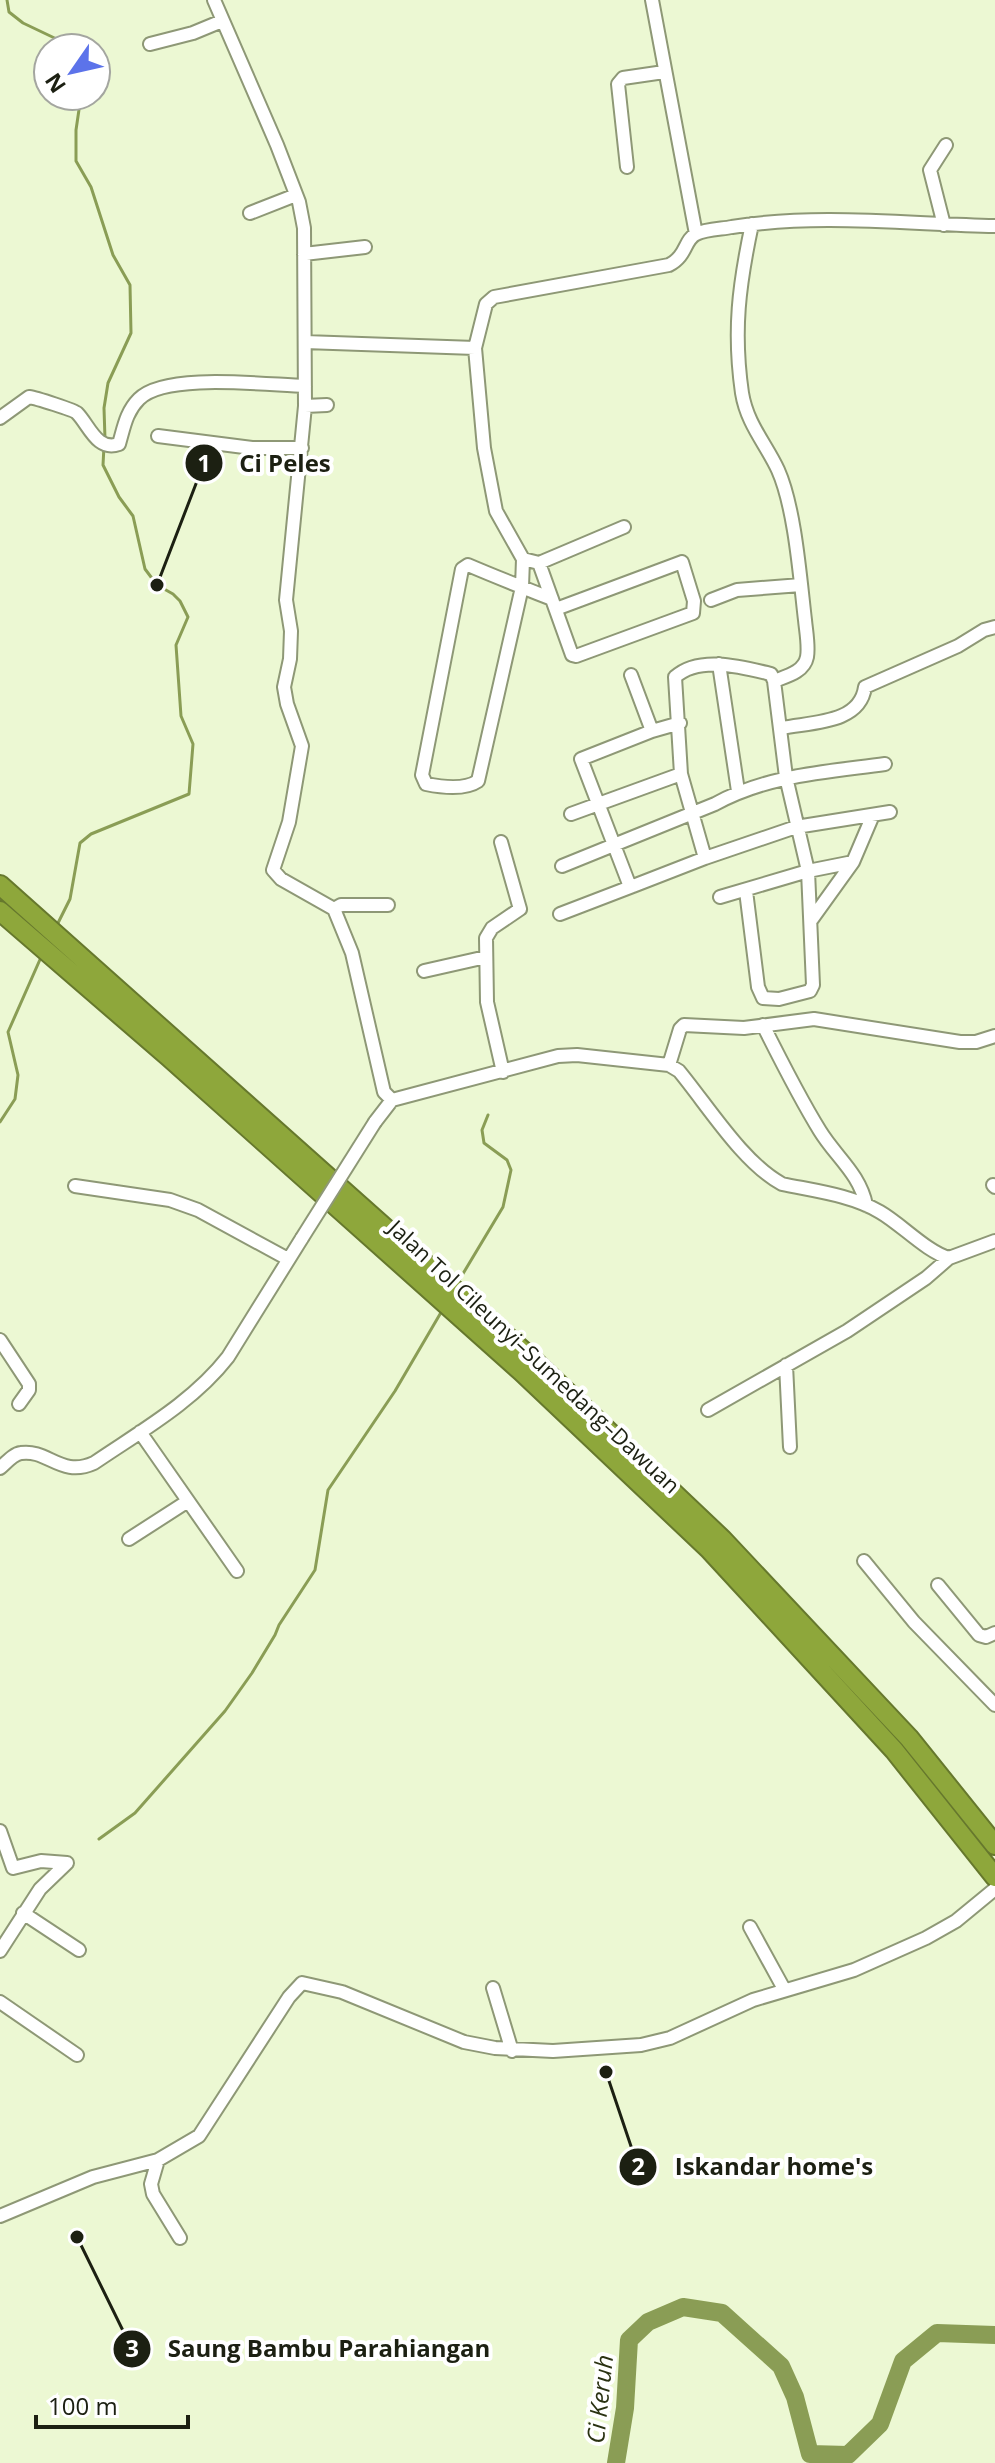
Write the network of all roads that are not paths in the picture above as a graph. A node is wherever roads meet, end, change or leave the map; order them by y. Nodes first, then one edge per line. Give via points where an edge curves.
1 (214, 0) edge
2 (652, 0) edge
3 (222, 21) junction
4 (150, 44) dead end
5 (664, 72) junction
6 (946, 145) dead end
7 (627, 167) dead end
8 (296, 195) junction
9 (250, 213) dead end
10 (752, 224) junction
11 (944, 225) junction
12 (995, 226) edge
13 (696, 234) junction
14 (365, 247) dead end
15 (304, 254) junction
16 (305, 342) junction
17 (475, 348) junction
18 (305, 386) junction
19 (327, 405) dead end
20 (305, 406) junction
21 (0, 418) edge
22 (158, 436) dead end
23 (302, 448) junction
24 (624, 527) dead end
25 (523, 559) junction
26 (539, 563) junction
27 (801, 585) junction
28 (522, 587) junction
29 (711, 600) dead end
30 (554, 604) junction
31 (995, 627) edge
32 (719, 664) junction
33 (631, 675) dead end
34 (774, 681) junction
35 (680, 723) junction
36 (782, 728) junction
37 (652, 731) junction
38 (885, 764) dead end
39 (681, 774) junction
40 (786, 777) junction
41 (738, 791) junction
42 (599, 803) junction
43 (890, 812) dead end
44 (692, 813) junction
45 (571, 814) dead end
46 (873, 815) junction
47 (796, 827) junction
48 (501, 842) dead end
49 (615, 845) junction
50 (705, 858) junction
51 (853, 862) junction
52 (562, 866) dead end
53 (808, 871) junction
54 (0, 885) edge
55 (633, 886) junction
56 (746, 891) junction
57 (720, 897) dead end
58 (388, 905) dead end
59 (334, 909) junction
60 (0, 911) edge
61 (560, 914) dead end
62 (812, 919) junction
63 (486, 957) junction
64 (424, 971) dead end
65 (763, 1025) junction
66 (995, 1036) edge
67 (174, 1050) junction
68 (669, 1065) junction
69 (503, 1072) junction
70 (392, 1100) junction
71 (75, 1186) dead end
72 (866, 1205) junction
73 (995, 1241) edge
74 (949, 1258) junction
75 (288, 1259) junction
76 (0, 1340) edge
77 (786, 1365) junction
78 (19, 1404) dead end
79 (708, 1410) dead end
80 (140, 1432) junction
81 (790, 1447) dead end
82 (0, 1468) edge
83 (188, 1501) junction
84 (129, 1539) dead end
85 (864, 1561) dead end
86 (237, 1571) dead end
87 (938, 1585) dead end
88 (995, 1633) edge
89 (995, 1705) edge
90 (0, 1831) edge
91 (995, 1845) edge
92 (995, 1877) edge
93 (995, 1889) edge
94 (23, 1913) junction
95 (750, 1927) dead end
96 (79, 1950) dead end
97 (0, 1951) edge
98 (493, 1988) dead end
99 (784, 1989) junction
100 (0, 2002) edge
101 (512, 2051) junction
102 (77, 2055) dead end
103 (158, 2160) junction
104 (0, 2216) edge
105 (180, 2238) dead end

1 - 3 street
2 - 5 street
3 - 4 street
3 - 8 street
5 - 7 street via 623,78 618,84
5 - 13 street
6 - 11 street via 930,170
8 - 9 street
8 - 15 street via 303,215
10 - 11 street via 818,219
10 - 13 street
10 - 27 street via 738,290 743,397 751,424 779,471
11 - 12 street
13 - 17 street via 679,260 669,265 494,297 486,304
14 - 15 street
15 - 16 street
16 - 17 street
16 - 18 street
17 - 25 street via 496,511
18 - 20 street
18 - 21 street via 180,382 150,390 124,420 119,444 105,444 78,414 34,398
19 - 20 street
20 - 23 street
22 - 23 street via 252,448
23 - 59 street via 286,600 291,631 284,687 302,746 289,822 273,870
24 - 26 street
25 - 26 street
25 - 28 street
26 - 30 street
27 - 29 street via 737,590
27 - 34 street via 807,657 801,668
28 - 28 street via 478,781 463,786 426,784 422,775 462,569 468,565
28 - 30 street
30 - 30 street via 682,562 694,601 693,613 576,656
31 - 36 street via 865,687 863,700 845,716
32 - 34 street via 771,674
32 - 35 street via 676,675
32 - 41 street
33 - 37 street
34 - 36 street
35 - 37 street
35 - 39 street
36 - 40 street
37 - 42 street via 582,757
38 - 40 street
39 - 42 street
39 - 44 street
40 - 41 street
40 - 47 street
41 - 44 street
42 - 45 street
42 - 49 street
43 - 46 street
44 - 49 street
44 - 50 street
46 - 47 street
46 - 51 street
47 - 50 street
47 - 53 street
48 - 63 street via 520,909 492,928
49 - 52 street
49 - 55 street
50 - 55 street
51 - 53 street
51 - 62 street
53 - 56 street
53 - 62 street
54 - 67 highway, Jalan Tol Cileunyi–Sumedang–Dawuan
55 - 61 street
56 - 57 street
56 - 62 street via 758,987 766,1000 812,988
58 - 59 street
59 - 70 street via 352,953 384,1092
60 - 67 highway, Jalan Tol Cileunyi–Sumedang–Dawuan
63 - 64 street
63 - 69 street via 487,1002
65 - 66 street via 814,1019 960,1042
65 - 68 street via 682,1025
65 - 72 street via 823,1135 861,1185
67 - 91 highway, Jalan Tol Cileunyi–Sumedang–Dawuan via 531,1358 722,1539 909,1738
67 - 92 highway, Jalan Tol Cileunyi–Sumedang–Dawuan via 709,1549 894,1750
68 - 69 street via 577,1055
68 - 72 street via 772,1179
69 - 70 street
70 - 75 street, bridge
71 - 75 street via 170,1200
72 - 74 street
73 - 74 street
74 - 77 street via 847,1331
75 - 80 street via 220,1366 171,1412
76 - 78 street via 29,1384
77 - 79 street
77 - 81 street
80 - 82 street via 82,1468 24,1453
80 - 83 street
83 - 84 street
83 - 86 street
85 - 89 street via 914,1622
87 - 88 street via 979,1635
90 - 94 street via 13,1868 41,1861 67,1863
93 - 99 street via 926,1938 854,1970
94 - 96 street
94 - 97 street
95 - 99 street
98 - 101 street
99 - 101 street via 656,2042
100 - 102 street
101 - 103 street via 464,2042 342,1992 302,1983 199,2136
103 - 104 street via 93,2177
103 - 105 street via 153,2194

